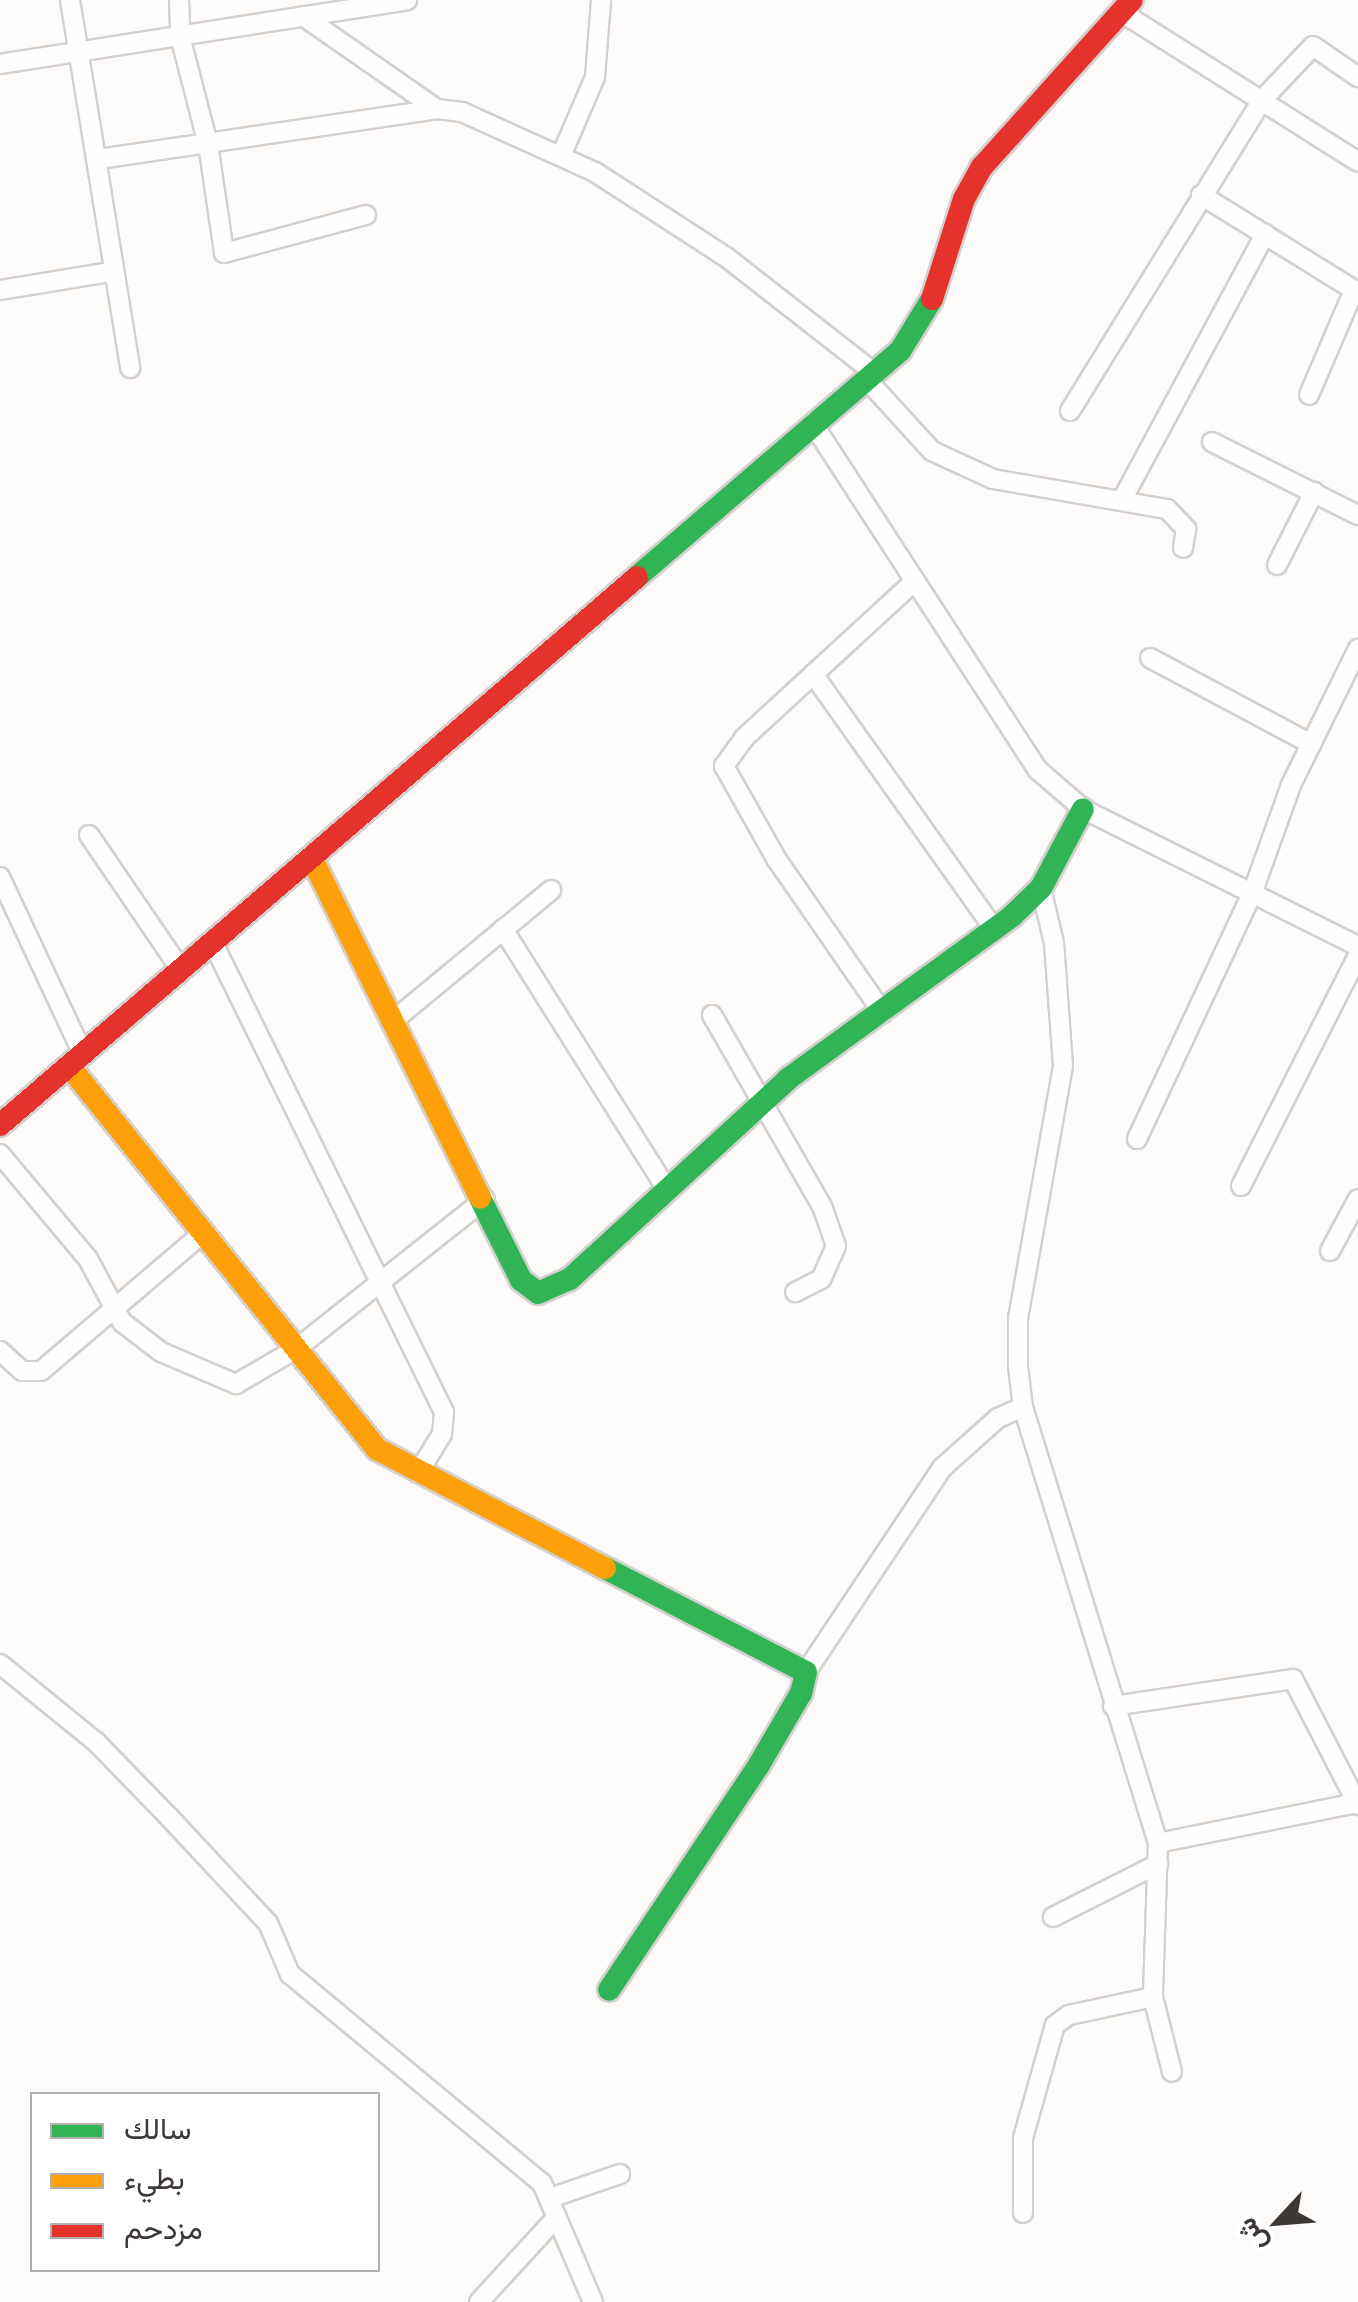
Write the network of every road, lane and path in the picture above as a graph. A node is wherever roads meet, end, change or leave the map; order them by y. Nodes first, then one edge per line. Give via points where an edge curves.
1 (70, 0) edge
2 (179, 0) edge
3 (406, 0) edge
4 (601, 0) edge
5 (1127, 6) edge
6 (303, 16) junction
7 (180, 36) junction
8 (79, 53) junction
9 (0, 64) edge
10 (1358, 76) edge
11 (1262, 100) junction
12 (436, 109) junction
13 (208, 144) junction
14 (561, 156) junction
15 (99, 159) junction
16 (1358, 162) edge
17 (1201, 195) junction
18 (366, 215) dead end
19 (1264, 234) junction
20 (110, 272) junction
21 (0, 289) edge
22 (130, 368) dead end
23 (872, 377) junction
24 (1308, 395) dead end
25 (1070, 411) dead end
26 (815, 427) junction
27 (1212, 442) dead end
28 (1314, 492) junction
29 (1123, 498) junction
30 (1358, 515) edge
31 (1183, 548) dead end
32 (1278, 565) dead end
33 (915, 580) junction
34 (1358, 649) edge
35 (1150, 658) dead end
36 (813, 674) junction
37 (1311, 744) junction
38 (1082, 809) junction
39 (89, 835) dead end
40 (312, 859) junction
41 (0, 877) edge
42 (1041, 888) junction
43 (551, 890) dead end
44 (1252, 894) junction
45 (503, 928) junction
46 (994, 929) junction
47 (213, 943) junction
48 (1358, 946) edge
49 (1358, 955) edge
50 (181, 970) junction
51 (882, 1013) junction
52 (712, 1015) dead end
53 (394, 1020) junction
54 (76, 1060) junction
55 (766, 1102) junction
56 (0, 1124) edge
57 (1136, 1139) dead end
58 (0, 1154) edge
59 (1241, 1186) dead end
60 (668, 1191) junction
61 (485, 1199) junction
62 (1358, 1200) edge
63 (203, 1233) junction
64 (1330, 1251) dead end
65 (380, 1287) junction
66 (795, 1292) dead end
67 (114, 1306) junction
68 (296, 1349) junction
69 (0, 1351) edge
70 (1023, 1407) junction
71 (418, 1473) junction
72 (0, 1664) edge
73 (806, 1672) junction
74 (1113, 1706) junction
75 (1358, 1804) edge
76 (1158, 1843) junction
77 (1158, 1864) junction
78 (1053, 1916) dead end
79 (609, 1990) dead end
80 (1153, 1997) junction
81 (1172, 2072) dead end
82 (620, 2174) dead end
83 (553, 2196) junction
84 (1023, 2213) dead end
85 (556, 2217) junction
86 (478, 2302) edge
87 (592, 2302) edge

1 - 8 street
2 - 7 street
3 - 6 street
4 - 14 street via 595,77
5 - 11 street
5 - 23 street via 982,167 964,199 928,310
6 - 7 street
6 - 12 street
7 - 8 street
7 - 13 street
8 - 9 street
8 - 15 street
10 - 11 street via 1313,46
11 - 16 street
11 - 17 street
12 - 13 street
12 - 14 street via 462,112
13 - 15 street
13 - 18 street via 224,253
14 - 23 street via 726,257
15 - 20 street
17 - 19 street
17 - 25 street
19 - 24 street via 1354,290
19 - 29 street
20 - 21 street
20 - 22 street
23 - 26 street
23 - 29 street via 932,451 992,479 1073,498
26 - 33 street
26 - 40 street
27 - 28 street
28 - 30 street
28 - 32 street
29 - 31 street via 1180,518
33 - 36 street
33 - 38 street via 1038,770
34 - 37 street
35 - 37 street
36 - 46 street
36 - 51 street via 744,738 724,766 777,860
37 - 44 street
38 - 42 street
38 - 44 street
39 - 50 street
40 - 47 street
40 - 53 street
41 - 54 street
42 - 46 street
42 - 70 street via 1054,943 1064,1066 1018,1318
43 - 45 street
44 - 48 street
44 - 57 street
45 - 53 street
45 - 60 street
46 - 51 street
47 - 50 street
47 - 65 street
49 - 59 street
50 - 54 street
51 - 55 street
52 - 55 street
53 - 61 street
54 - 56 street
54 - 63 street
55 - 60 street
55 - 66 street via 836,1246 821,1279
58 - 67 street via 88,1259
60 - 61 street via 570,1279 538,1293 521,1280
61 - 65 street
62 - 64 street
63 - 67 street
63 - 68 street
65 - 68 street
65 - 71 street via 444,1412 442,1434
67 - 68 street via 122,1322 161,1352 236,1384
67 - 69 street via 42,1370 22,1371
68 - 71 street via 376,1449
70 - 73 street via 998,1418 942,1468
70 - 74 street
71 - 73 street
72 - 83 street via 96,1742 169,1817 268,1923 290,1974
73 - 79 street via 801,1693 759,1765
74 - 75 street via 1293,1679
74 - 76 street
75 - 76 street
76 - 77 street
77 - 78 street
77 - 80 street
80 - 81 street
80 - 84 street via 1068,2015 1056,2025 1023,2138
82 - 83 street
83 - 85 street
85 - 86 street
85 - 87 street

